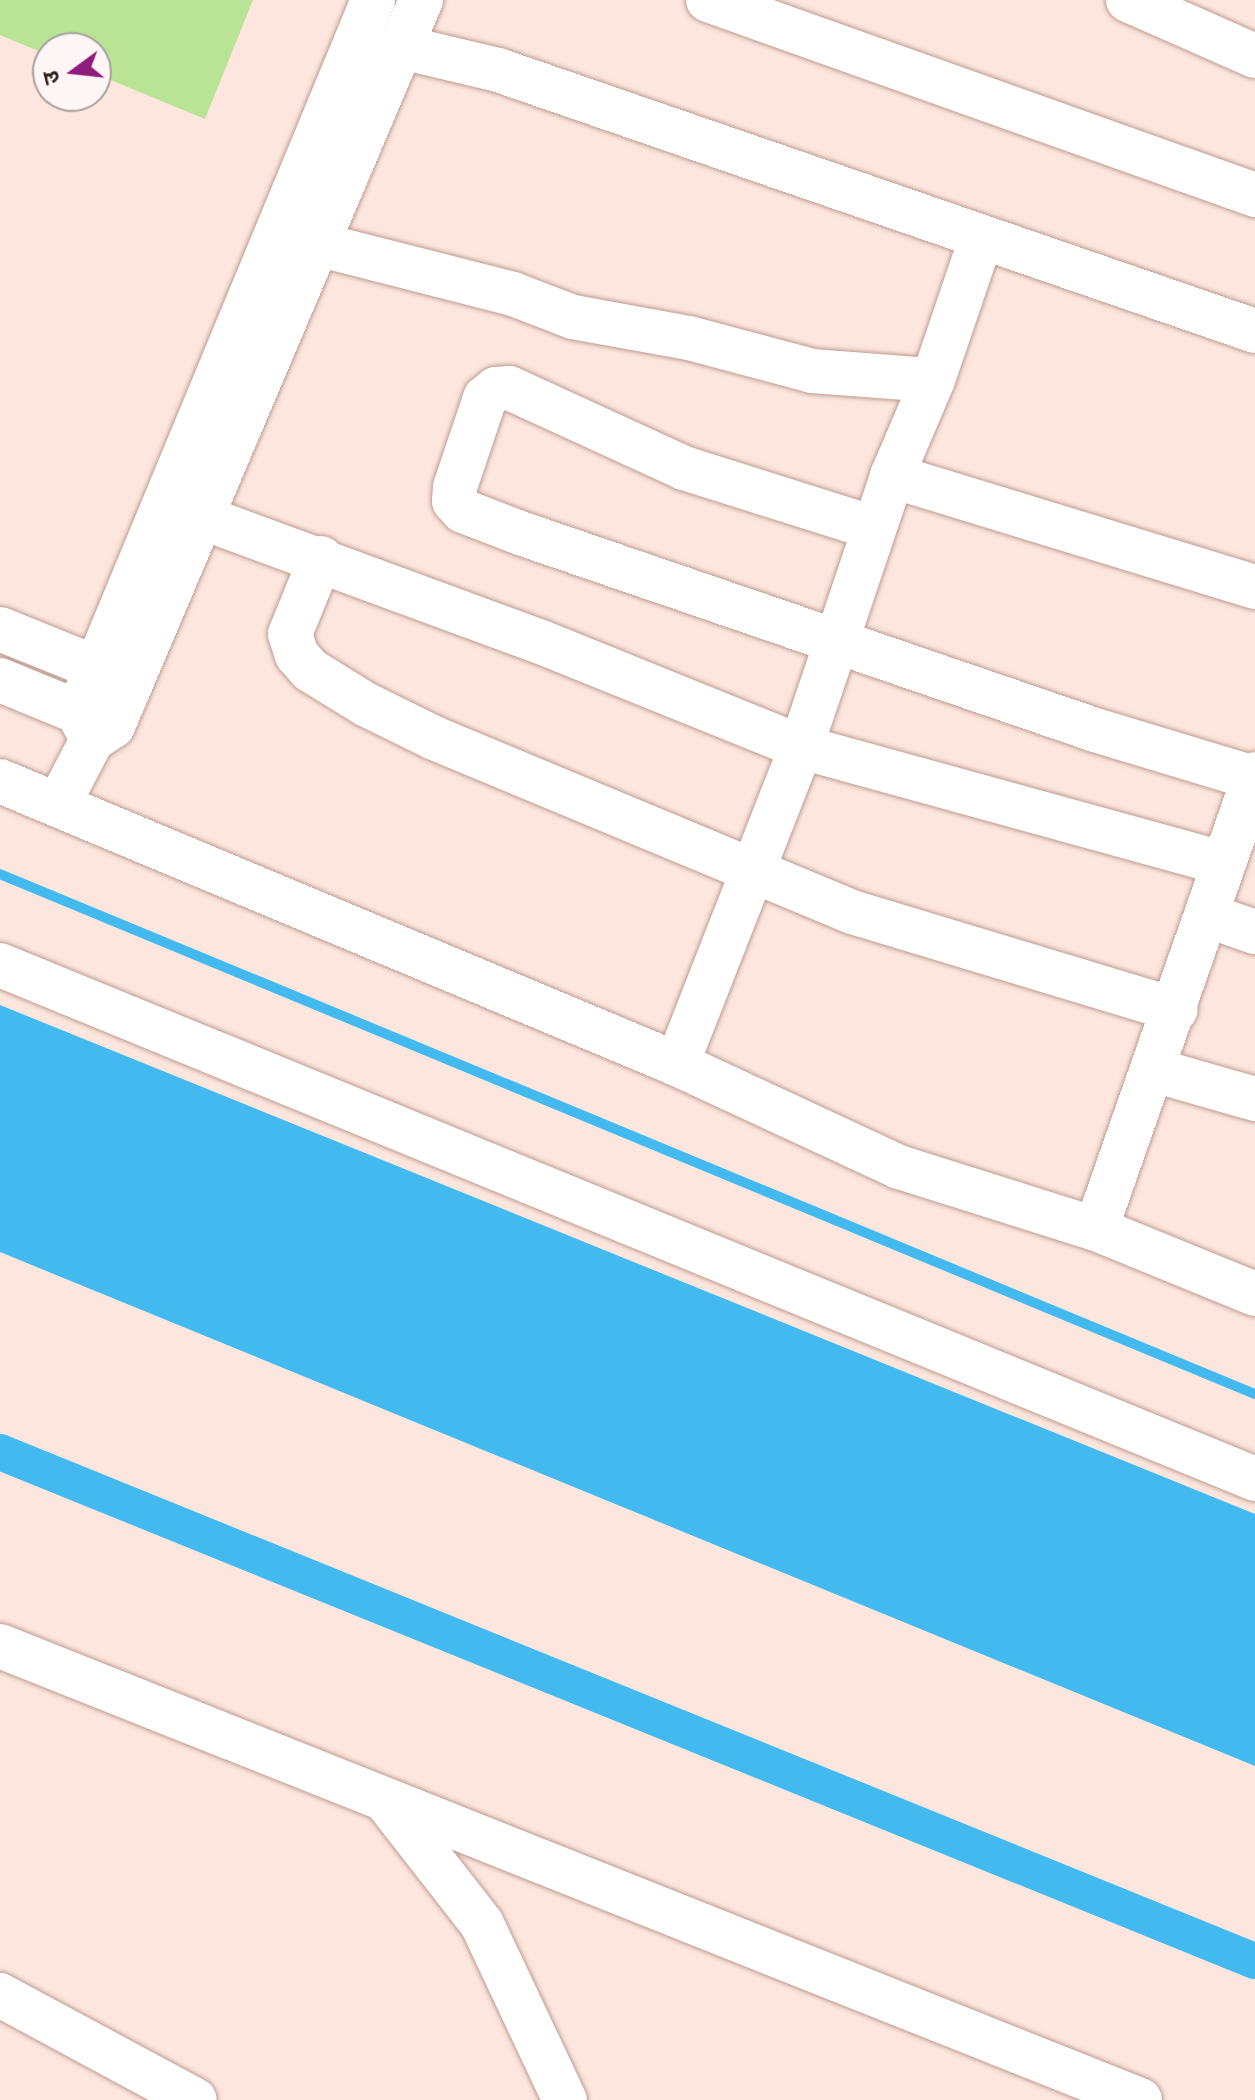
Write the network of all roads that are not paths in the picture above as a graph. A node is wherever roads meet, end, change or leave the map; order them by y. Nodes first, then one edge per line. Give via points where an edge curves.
1 (373, 0) edge
2 (421, 0) edge
3 (708, 0) edge
4 (1128, 0) edge
5 (401, 47) junction
6 (1255, 56) edge
7 (1255, 195) edge
8 (981, 239) junction
9 (317, 244) junction
10 (1255, 331) edge
11 (933, 380) junction
12 (892, 476) junction
13 (201, 517) junction
14 (874, 528) junction
15 (321, 558) junction
16 (1255, 587) edge
17 (0, 629) edge
18 (837, 641) junction
19 (114, 676) junction
20 (0, 680) edge
21 (95, 726) junction
22 (801, 747) junction
23 (1254, 776) edge
24 (0, 781) edge
25 (59, 803) junction
26 (1223, 863) junction
27 (755, 871) junction
28 (1209, 916) junction
29 (1255, 932) edge
30 (0, 965) edge
31 (1176, 1010) junction
32 (677, 1064) junction
33 (1154, 1070) junction
34 (1255, 1099) edge
35 (1096, 1229) junction
36 (1255, 1294) edge
37 (1255, 1479) edge
38 (0, 1646) edge
39 (385, 1799) junction
40 (0, 1995) edge
41 (195, 2100) edge
42 (565, 2100) edge
43 (1140, 2100) edge

1 - 19 street
2 - 5 street
3 - 7 street
4 - 6 street
5 - 8 street via 498,70
5 - 9 street
8 - 10 street
8 - 11 street
9 - 11 street via 513,294 573,317 689,338 812,371
9 - 13 street
11 - 12 street
12 - 14 street
12 - 16 street
13 - 15 street
13 - 19 street
14 - 18 street
14 - 18 street via 684,468 509,388 496,389 485,398 455,487 454,501 463,511
15 - 22 street
15 - 27 street via 290,634 297,655 310,670 434,738
17 - 19 street
18 - 22 street
18 - 23 street via 1095,730
19 - 21 street
20 - 21 street
21 - 25 street
22 - 26 street
22 - 27 street
23 - 26 street
24 - 25 street
25 - 32 street
26 - 28 street
27 - 31 street via 852,912
27 - 32 street
28 - 29 street
28 - 31 street
30 - 37 street
31 - 33 street
32 - 35 street via 899,1167
33 - 34 street
33 - 35 street
35 - 36 street
38 - 39 street
39 - 42 street via 482,1924
39 - 43 street
40 - 41 street

